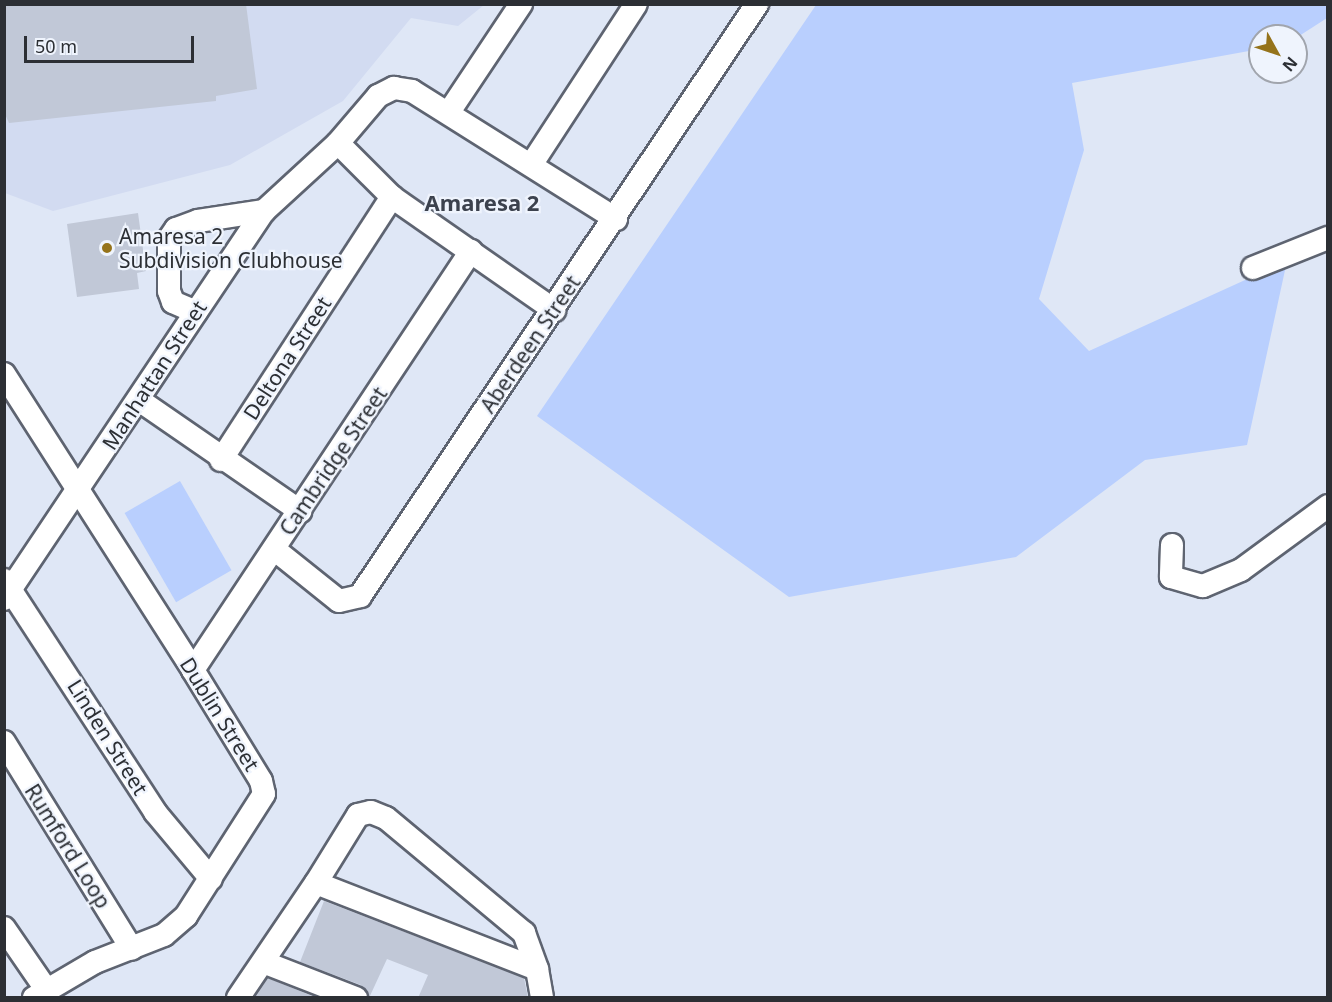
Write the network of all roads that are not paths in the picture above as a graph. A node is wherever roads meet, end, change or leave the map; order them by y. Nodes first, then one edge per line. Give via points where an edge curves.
1 (521, 4) edge
2 (636, 4) edge
3 (757, 4) edge
4 (449, 112) junction
5 (338, 143) junction
6 (531, 165) junction
7 (392, 197) junction
8 (264, 211) junction
9 (616, 219) junction
10 (1328, 238) edge
11 (471, 251) junction
12 (1253, 268) dead end
13 (554, 310) junction
14 (196, 312) junction
15 (4, 374) edge
16 (139, 400) junction
17 (221, 460) junction
18 (80, 486) junction
19 (1328, 506) edge
20 (300, 511) junction
21 (1172, 545) dead end
22 (274, 549) junction
23 (6, 589) edge
24 (193, 670) junction
25 (4, 742) edge
26 (211, 879) junction
27 (316, 883) junction
28 (4, 928) edge
29 (132, 949) junction
30 (263, 962) junction
31 (537, 969) junction
32 (40, 993) edge
33 (238, 998) edge
34 (356, 998) edge
35 (542, 998) edge

1 - 4 street
2 - 6 street
3 - 9 street, Aberdeen Street
4 - 5 street, Manhattan Street via 412,91 394,88 378,96
4 - 6 street
5 - 7 street
5 - 8 street, Manhattan Street
6 - 9 street
7 - 11 street
7 - 17 street, Deltona Street
8 - 14 street, Manhattan Street
8 - 14 street via 198,221 176,230 169,239 173,302
9 - 13 street, Aberdeen Street
10 - 12 street
11 - 13 street
11 - 20 street, Cambridge Street
13 - 22 street, Aberdeen Street via 360,596 339,601
14 - 16 street, Manhattan Street
15 - 18 street, Dublin Street
16 - 17 street
16 - 18 street, Manhattan Street
17 - 20 street
18 - 23 street, Manhattan Street
18 - 24 street, Dublin Street
19 - 21 street via 1241,570 1203,586 1171,577
20 - 22 street, Cambridge Street
22 - 24 street, Cambridge Street
23 - 26 street, Linden Street via 155,812
24 - 26 street, Dublin Street via 261,781 264,794
25 - 29 street, Rumford Loop
26 - 29 street, Dublin Street via 186,916 164,935
27 - 30 street
27 - 31 street
27 - 31 street via 357,815 371,812 386,818 524,933
28 - 32 street
29 - 32 street, Dublin Street via 95,962
30 - 33 street
30 - 34 street
31 - 35 street

